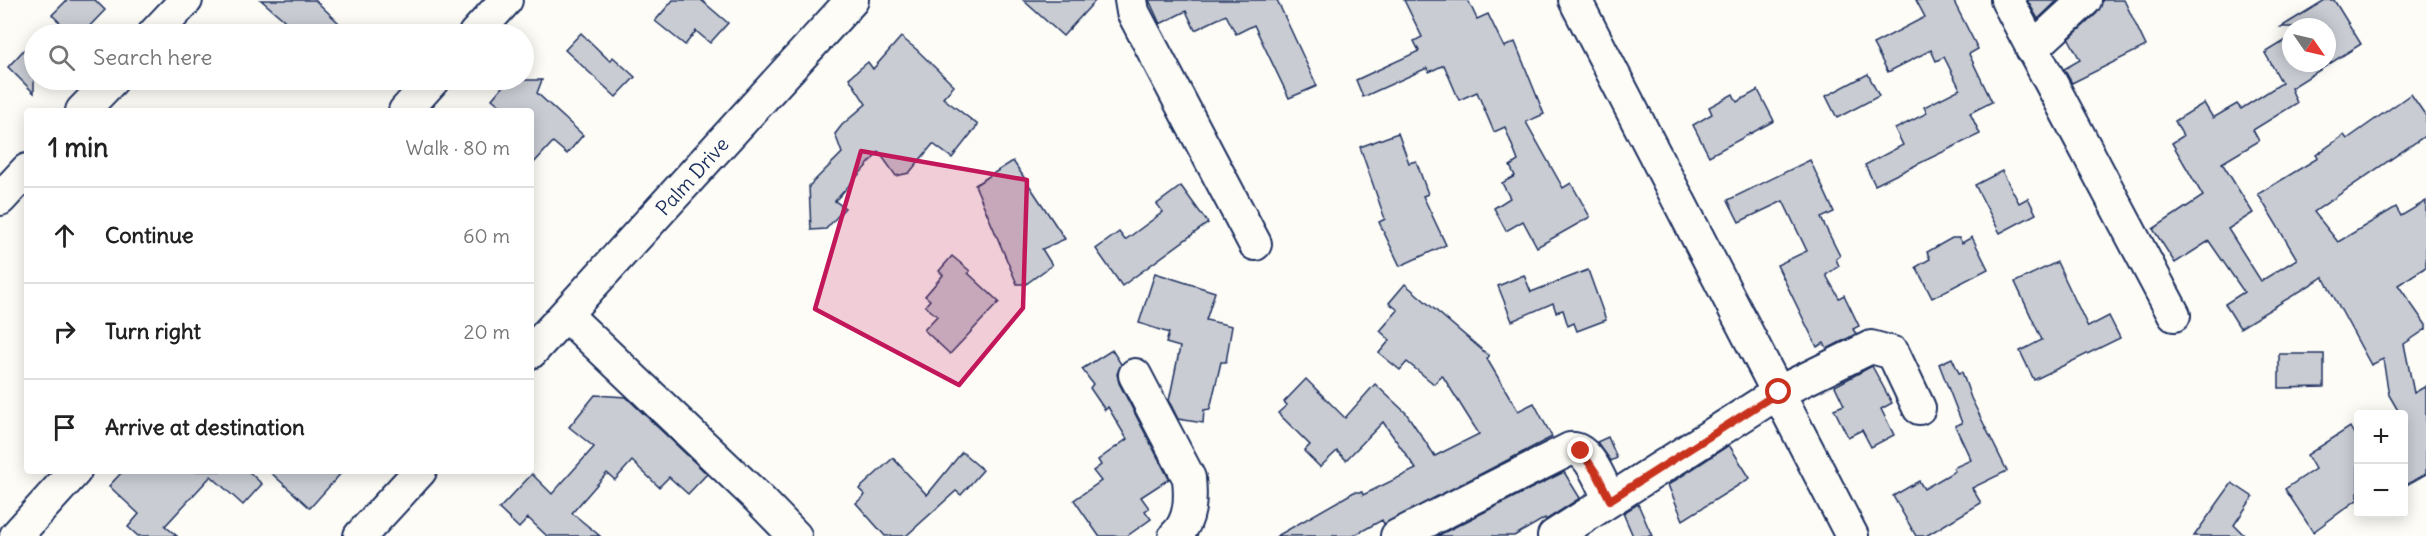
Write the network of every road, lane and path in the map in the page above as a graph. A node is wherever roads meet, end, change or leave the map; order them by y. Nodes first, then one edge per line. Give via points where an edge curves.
1 (186, 0) edge
2 (506, 0) edge
3 (852, 0) edge
4 (1131, 0) edge
5 (1575, 0) edge
6 (2007, 0) edge
7 (2085, 0) edge
8 (163, 24) edge
9 (484, 24) edge
10 (2032, 49) junction
11 (102, 90) edge
12 (425, 90) edge
13 (85, 108) edge
14 (408, 108) edge
15 (24, 173) edge
16 (0, 199) edge
17 (1255, 244) dead end
18 (566, 315) junction
19 (2174, 315) dead end
20 (534, 349) edge
21 (1135, 375) dead end
22 (1779, 392) junction
23 (1918, 408) dead end
24 (72, 474) edge
25 (417, 474) edge
26 (1610, 500) junction
27 (16, 536) edge
28 (360, 536) edge
29 (795, 536) edge
30 (1175, 536) edge
31 (1397, 536) edge
32 (1554, 536) edge
33 (1852, 536) edge

1 - 8 street
2 - 9 street
3 - 18 street, Palm Drive
4 - 17 street via 1133,12
5 - 22 street
6 - 10 street
7 - 10 street
10 - 19 street
11 - 13 street
12 - 14 street
15 - 16 street
18 - 20 street, Palm Drive
18 - 29 street
21 - 30 street via 1189,478 1187,518
22 - 23 street via 1871,346 1893,352
22 - 26 street
22 - 33 street
24 - 27 street
25 - 28 street
26 - 31 street via 1581,451 1570,449
26 - 32 street

